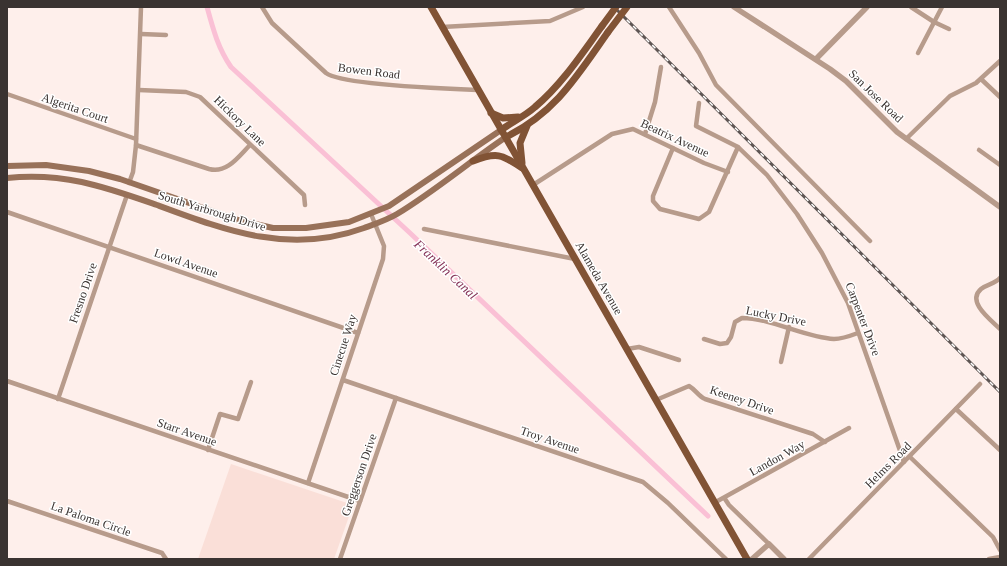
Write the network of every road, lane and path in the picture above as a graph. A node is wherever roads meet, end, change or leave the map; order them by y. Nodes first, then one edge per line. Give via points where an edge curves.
1 (141, 7) edge
2 (262, 7) edge
3 (431, 7) edge
4 (583, 7) edge
5 (616, 7) edge
6 (627, 7) edge
7 (669, 7) edge
8 (734, 7) edge
9 (867, 7) edge
10 (911, 7) edge
11 (942, 7) edge
12 (934, 22) junction
13 (442, 27) junction
14 (949, 29) dead end
15 (140, 34) junction
16 (166, 35) dead end
17 (918, 53) dead end
18 (816, 59) junction
19 (1000, 61) edge
20 (661, 67) dead end
21 (981, 79) junction
22 (139, 90) junction
23 (479, 90) junction
24 (7, 94) edge
25 (1000, 97) edge
26 (700, 104) dead end
27 (491, 113) junction
28 (522, 116) junction
29 (527, 126) junction
30 (501, 130) junction
31 (645, 134) junction
32 (506, 137) junction
33 (906, 139) junction
34 (136, 142) junction
35 (250, 145) junction
36 (738, 147) junction
37 (673, 148) junction
38 (979, 150) dead end
39 (473, 161) junction
40 (1000, 165) edge
41 (7, 166) edge
42 (524, 170) junction
43 (728, 172) junction
44 (7, 178) edge
45 (129, 183) junction
46 (533, 185) junction
47 (127, 195) junction
48 (305, 205) dead end
49 (1000, 207) edge
50 (7, 212) edge
51 (371, 214) junction
52 (376, 224) junction
53 (424, 229) dead end
54 (870, 241) dead end
55 (109, 248) junction
56 (575, 259) junction
57 (1000, 278) edge
58 (789, 327) junction
59 (1000, 329) edge
60 (358, 333) junction
61 (858, 333) junction
62 (704, 339) dead end
63 (626, 349) junction
64 (679, 360) dead end
65 (781, 362) dead end
66 (343, 380) junction
67 (7, 381) edge
68 (251, 382) dead end
69 (980, 384) dead end
70 (396, 398) junction
71 (58, 399) junction
72 (656, 400) junction
73 (956, 409) junction
74 (849, 428) dead end
75 (825, 442) junction
76 (208, 450) junction
77 (1000, 450) edge
78 (910, 457) junction
79 (904, 462) junction
80 (308, 484) junction
81 (725, 499) junction
82 (7, 501) edge
83 (360, 501) junction
84 (714, 503) junction
85 (769, 544) junction
86 (1000, 550) edge
87 (1000, 558) edge
88 (166, 559) edge
89 (340, 559) edge
90 (726, 559) edge
91 (747, 559) edge
92 (752, 559) edge
93 (784, 559) edge
94 (809, 559) edge
95 (989, 559) edge

1 - 15 street
2 - 23 street, Bowen Road via 272,23 334,78
3 - 13 main road, Alameda Avenue
4 - 13 street via 550,21
5 - 28 main road, bridge via 560,82 534,108
6 - 29 main road, bridge via 561,97
7 - 54 street via 716,85
8 - 18 street, San Jose Road
9 - 18 street
10 - 12 street
11 - 12 street
12 - 14 street
12 - 17 street
13 - 23 main road, Alameda Avenue
15 - 16 street
15 - 22 street
18 - 33 street, San Jose Road via 846,81
19 - 21 street
20 - 31 street via 655,102
21 - 25 street
21 - 33 street via 950,96
22 - 34 street
22 - 35 street, Hickory Lane via 186,92 196,95
23 - 27 main road, Alameda Avenue
24 - 34 street, Algerita Court
26 - 36 street, Carpenter Drive via 696,126
27 - 28 main road via 508,118
27 - 30 main road, Alameda Avenue
28 - 30 main road
29 - 32 main road
29 - 42 main road via 520,143
30 - 32 main road, Alameda Avenue
30 - 51 main road, South Yarbrough Drive via 391,204
31 - 37 street, Beatrix Avenue
31 - 46 street, Beatrix Avenue via 633,129 612,134
32 - 39 main road, South Yarbrough Drive
32 - 42 main road, Alameda Avenue
33 - 49 street, San Jose Road
34 - 35 street, Algerita Court via 218,170 229,166
34 - 45 street via 133,172
35 - 48 street, Hickory Lane via 304,195
36 - 43 street
36 - 61 street, Carpenter Drive via 767,175 797,214 848,303
37 - 43 street, Beatrix Avenue
37 - 43 street via 653,196 654,205 660,209 694,219 704,217 709,212
38 - 40 street
39 - 42 main road via 492,155 503,156
39 - 52 main road, South Yarbrough Drive via 400,212
41 - 45 main road, South Yarbrough Drive via 36,164 69,167
42 - 46 main road, Alameda Avenue
44 - 47 main road, South Yarbrough Drive via 46,177 75,180
45 - 51 main road, South Yarbrough Drive via 238,220 273,228 321,227
46 - 56 main road, Alameda Avenue
47 - 52 main road, South Yarbrough Drive via 236,232 277,240 324,239
47 - 55 street, Fresno Drive
50 - 55 street, Lowd Avenue
51 - 52 street, Cinecue Way
52 - 60 street, Cinecue Way via 385,251
53 - 56 street
55 - 60 street, Lowd Avenue
55 - 71 street, Fresno Drive
56 - 63 main road, Alameda Avenue
57 - 59 street via 994,284 982,288 976,300 978,307
58 - 61 street, Lucky Drive via 833,339
58 - 62 street, Lucky Drive via 742,318 735,322 727,343 720,344
58 - 65 street
60 - 66 street, Cinecue Way
61 - 79 street, Carpenter Drive
63 - 64 street via 639,347
63 - 72 main road, Alameda Avenue
66 - 70 street, Troy Avenue
66 - 80 street, Cinecue Way
67 - 71 street, Starr Avenue
68 - 76 street via 238,419 220,414
69 - 73 street, Helms Road
70 - 83 street, Greggerson Drive
70 - 90 street, Troy Avenue via 643,482
71 - 76 street, Starr Avenue
72 - 75 street, Keeney Drive via 689,386 705,400 812,434
72 - 84 main road, Alameda Avenue
73 - 77 street
73 - 78 street, Helms Road
74 - 75 street, Landon Way
75 - 81 street, Landon Way
76 - 80 street, Starr Avenue
78 - 79 street, Helms Road
78 - 86 street via 993,537
79 - 94 street, Helms Road
80 - 83 street, Starr Avenue
81 - 84 street, Landon Way
81 - 85 street
82 - 88 street, La Paloma Circle via 162,553
83 - 89 street, Greggerson Drive
84 - 91 main road, Alameda Avenue
85 - 92 street
85 - 93 street
87 - 95 street

